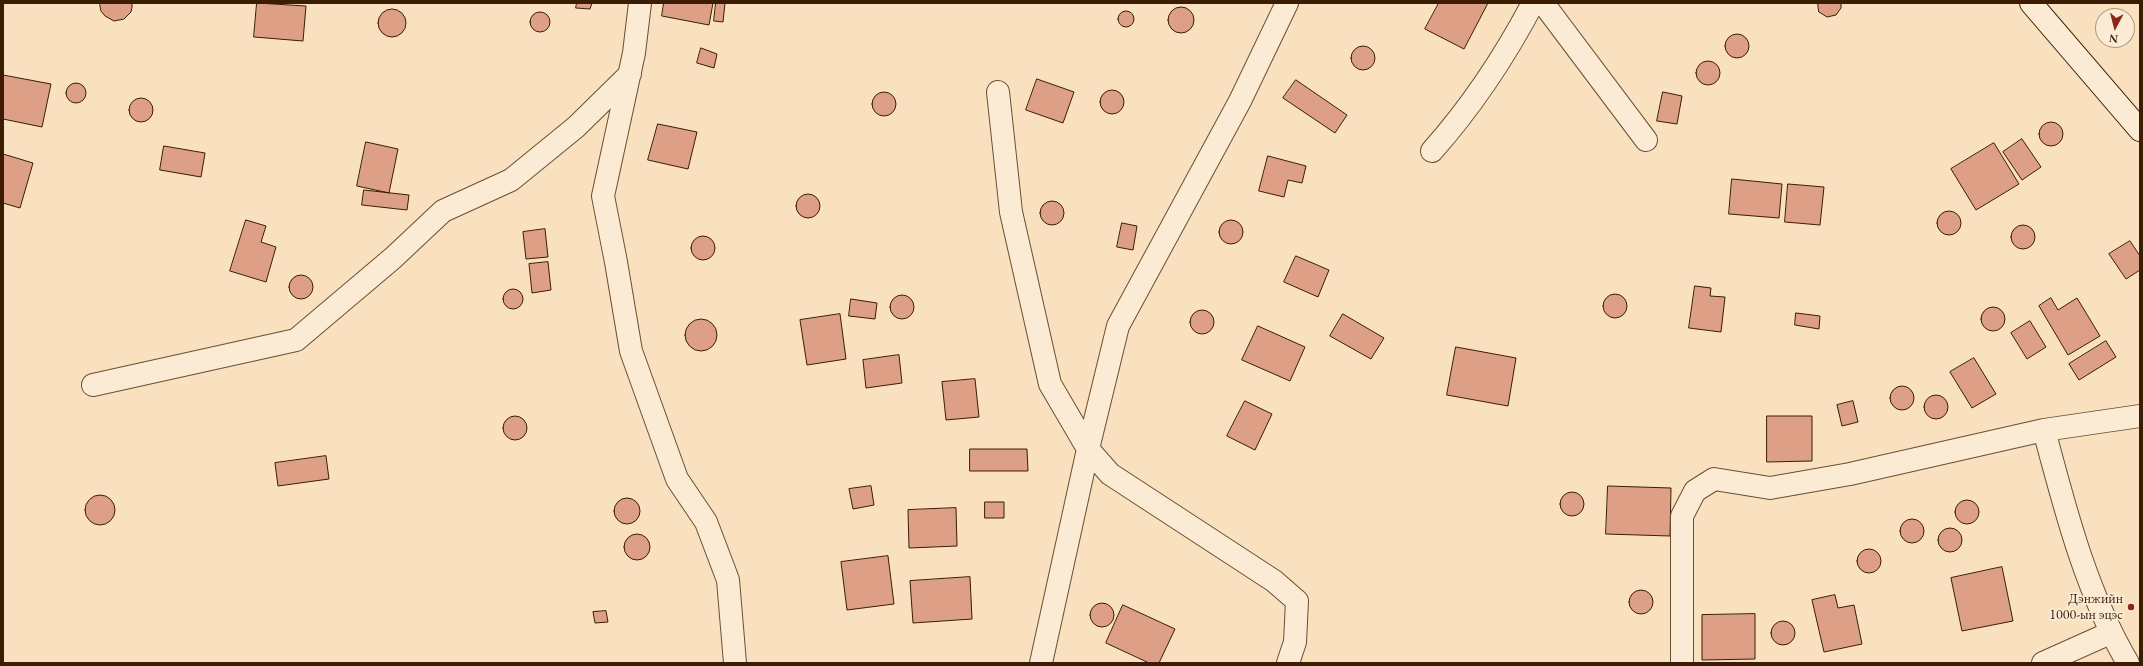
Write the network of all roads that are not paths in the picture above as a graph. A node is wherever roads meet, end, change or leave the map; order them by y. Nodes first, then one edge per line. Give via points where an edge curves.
1 (640, 3) edge
2 (1287, 3) edge
3 (1533, 3) edge
4 (1543, 3) edge
5 (2031, 3) edge
6 (630, 74) junction
7 (998, 92) dead end
8 (2140, 130) edge
9 (1646, 140) dead end
10 (1432, 150) dead end
11 (93, 385) dead end
12 (2140, 416) edge
13 (2044, 430) junction
14 (1088, 449) junction
15 (2110, 633) junction
16 (735, 663) edge
17 (1041, 663) edge
18 (1288, 663) edge
19 (1682, 663) edge
20 (2044, 663) edge
21 (2128, 663) edge

1 - 6 street
2 - 14 street via 1240,101 1118,326
3 - 10 street via 1509,48 1458,121
4 - 9 street
5 - 8 street
6 - 11 street via 576,127 512,180 443,211 393,258 296,340
6 - 16 street via 603,196 631,351 677,479 706,522 728,580
7 - 14 street via 1011,212 1050,384
12 - 13 street
13 - 15 street via 2090,582
13 - 19 street via 1850,474 1770,488 1714,479 1695,491 1682,516
14 - 17 street
14 - 18 street via 1110,474 1274,581 1297,601 1295,642
15 - 20 street
15 - 21 street

